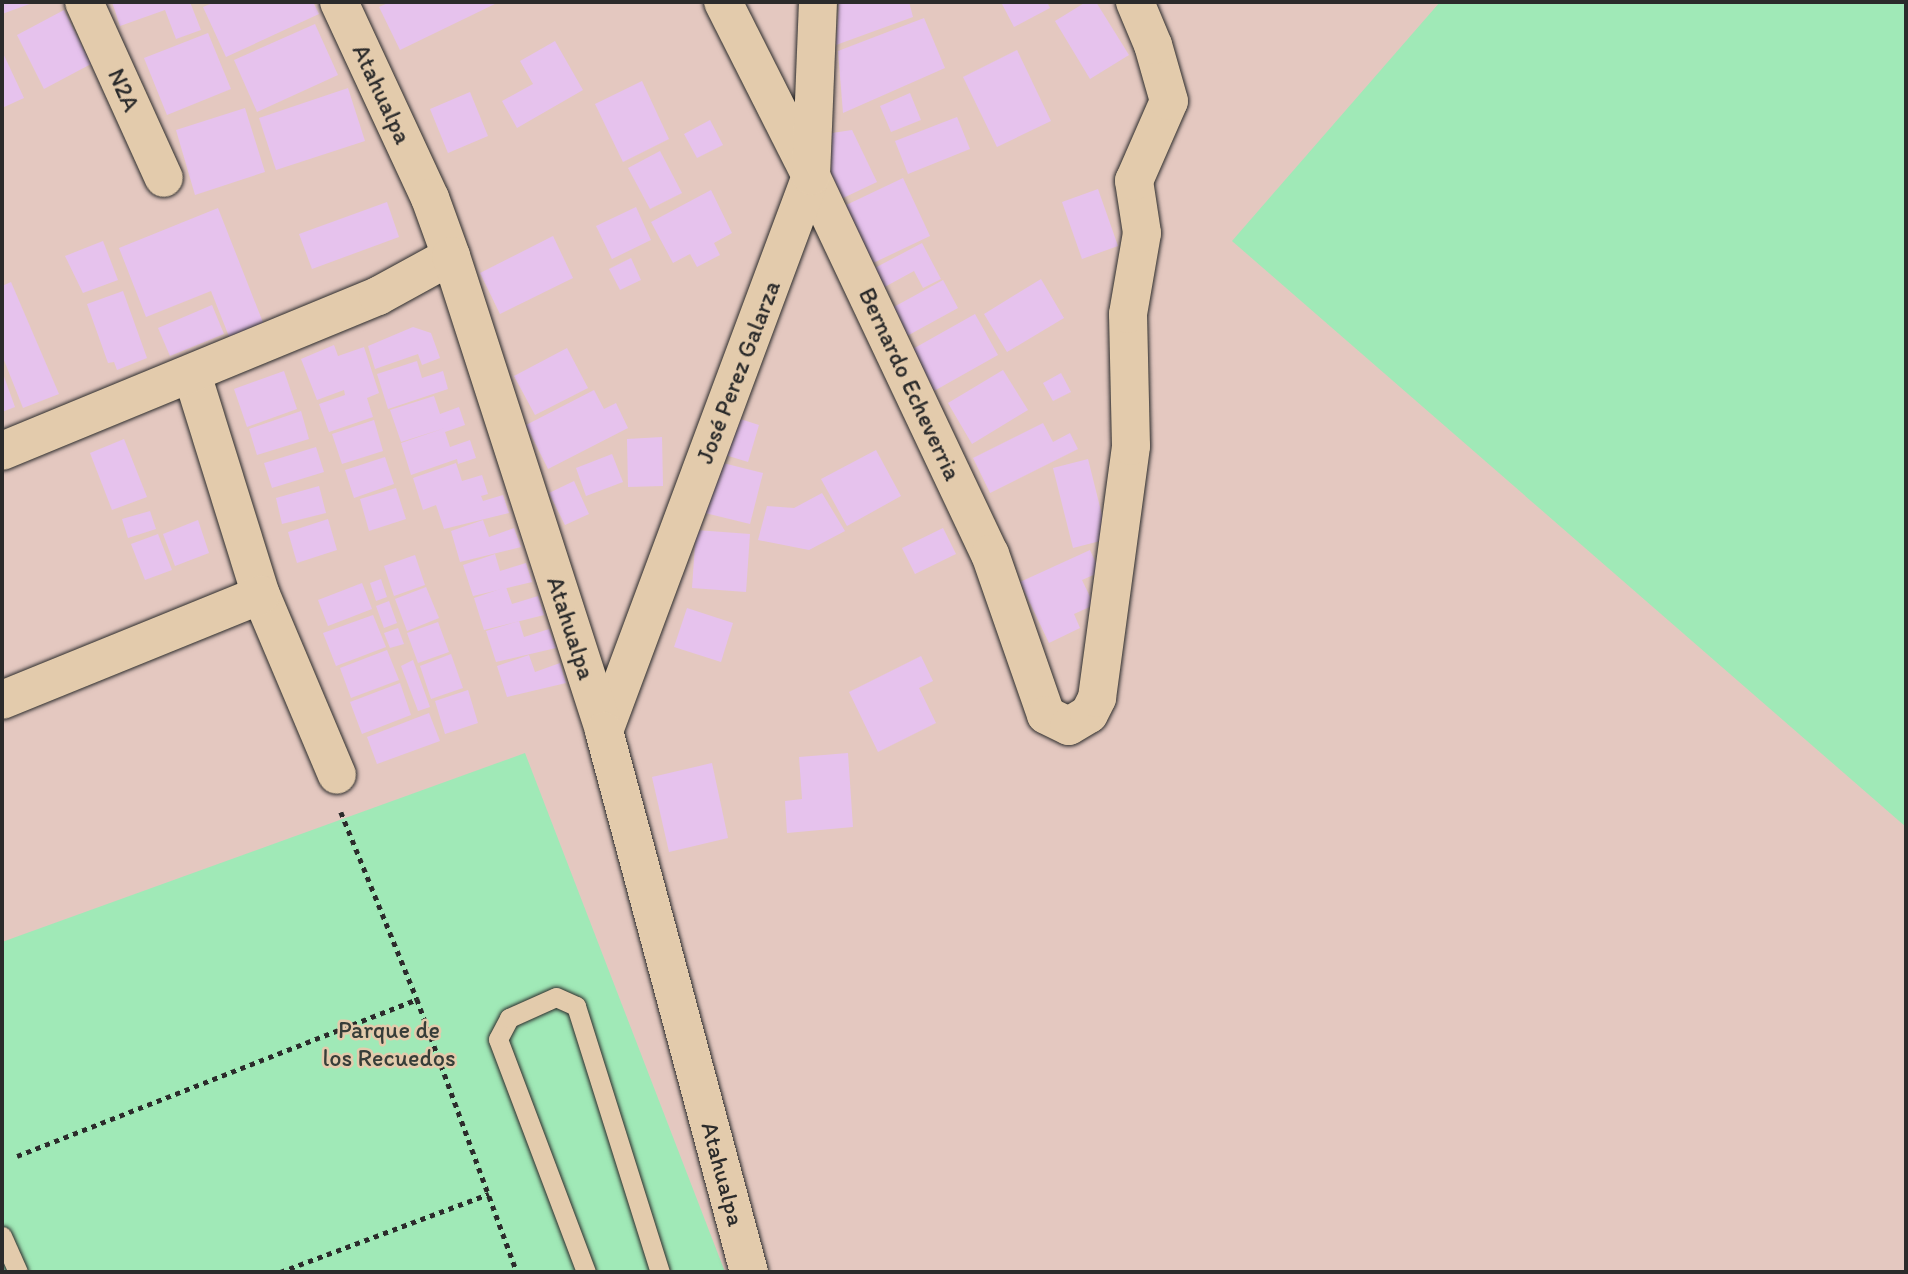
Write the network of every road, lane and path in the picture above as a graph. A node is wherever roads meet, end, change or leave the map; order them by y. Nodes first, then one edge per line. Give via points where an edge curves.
1 (84, 2) edge
2 (339, 2) edge
3 (723, 2) edge
4 (818, 2) edge
5 (1135, 2) edge
6 (811, 176) junction
7 (164, 178) dead end
8 (451, 256) junction
9 (192, 374) junction
10 (2, 451) edge
11 (261, 595) junction
12 (2, 700) edge
13 (604, 731) junction
14 (338, 792) joint
15 (417, 999) junction
16 (17, 1156) dead end
17 (489, 1194) junction
18 (2, 1236) edge
19 (18, 1272) edge
20 (280, 1272) edge
21 (517, 1272) edge
22 (586, 1272) edge
23 (660, 1272) edge
24 (749, 1272) edge

1 - 7 street, N2A
2 - 8 street, Atahualpa
3 - 6 street, Bernardo Echeverria
4 - 6 street, José Perez Galarza
5 - 6 street, Bernardo Echeverria via 1153,45 1168,102 1134,181 1142,233 1128,314 1131,446 1097,698 1089,714 1069,726 1046,715 990,554
6 - 13 street, José Perez Galarza
8 - 9 street via 378,296
8 - 13 street, Atahualpa
9 - 10 street
9 - 11 street
11 - 12 street
11 - 14 street
13 - 24 street, Atahualpa
14 - 15 path
15 - 16 path
15 - 17 path
17 - 20 path
17 - 21 path
18 - 19 lane
22 - 23 lane via 498,1039 509,1018 556,997 576,1006

